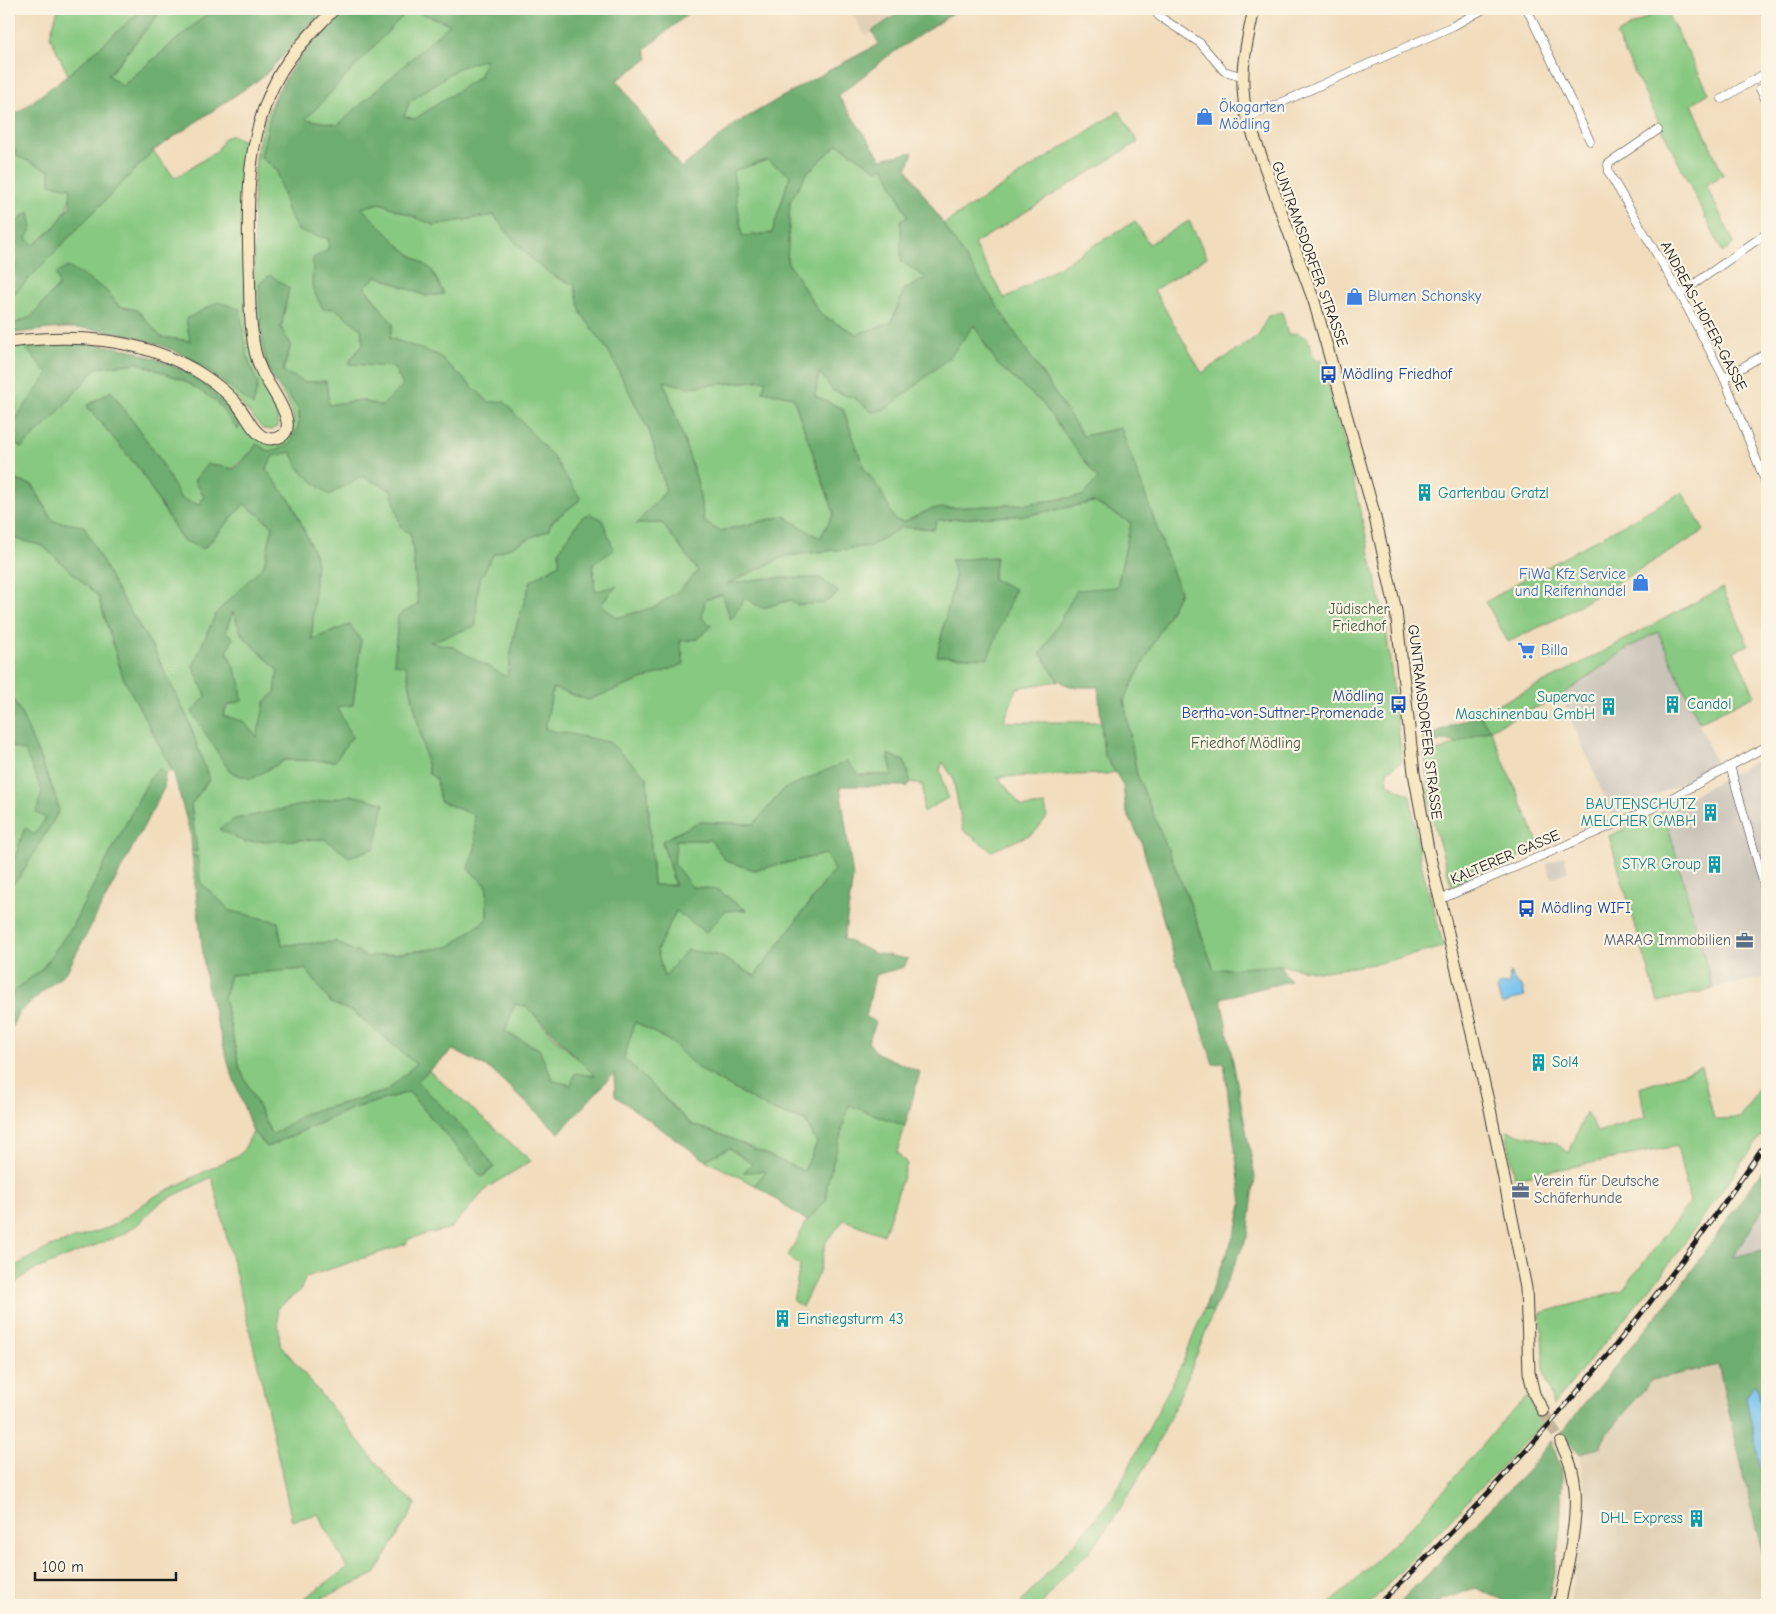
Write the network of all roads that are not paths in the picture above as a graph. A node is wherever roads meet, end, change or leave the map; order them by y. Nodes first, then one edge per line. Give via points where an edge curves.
1 (334, 9) edge
2 (1152, 9) edge
3 (1254, 9) edge
4 (1484, 9) edge
5 (1527, 9) edge
6 (1767, 72) edge
7 (1241, 76) junction
8 (1760, 89) dead end
9 (1722, 99) dead end
10 (1767, 102) edge
11 (1247, 118) junction
12 (1658, 130) dead end
13 (1590, 142) dead end
14 (1767, 233) edge
15 (1680, 294) junction
16 (9, 342) edge
17 (1767, 353) edge
18 (1724, 378) junction
19 (1767, 486) edge
20 (1767, 746) edge
21 (1730, 766) junction
22 (1767, 895) edge
23 (1441, 899) junction
24 (1543, 1411) tunnel mouth
25 (1561, 1443) tunnel mouth
26 (1559, 1605) edge

1 - 16 street via 295,52 278,77 261,113 252,150 248,215 251,326 260,368 286,413 287,425 282,434 274,439 263,437 221,389 194,370 162,354 130,344 82,337
2 - 7 street via 1160,18 1200,44 1224,71
3 - 7 street, GUNTRAMSDORFER STRASSE
4 - 11 street
5 - 13 street
6 - 9 street
7 - 11 street, GUNTRAMSDORFER STRASSE
8 - 10 street
11 - 23 street, GUNTRAMSDORFER STRASSE via 1314,301 1374,513 1396,611 1414,774
12 - 15 street, ANDREAS-HOFER-GASSE via 1608,164 1609,174
14 - 15 street
15 - 18 street, ANDREAS-HOFER-GASSE
17 - 18 street
18 - 19 street, ANDREAS-HOFER-GASSE
20 - 21 street, KALTERER GASSE
21 - 22 street
21 - 23 street, KALTERER GASSE via 1654,807
23 - 24 street, GUNTRAMSDORFER STRASSE via 1490,1109 1526,1288 1530,1372 1534,1394
25 - 26 street via 1576,1492

